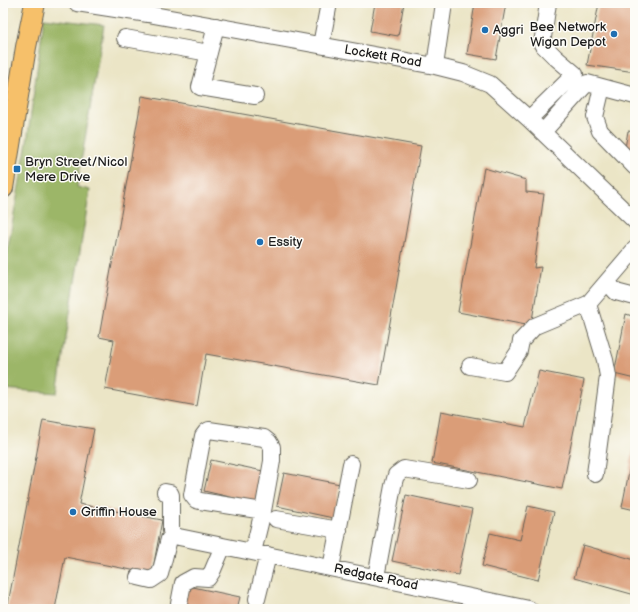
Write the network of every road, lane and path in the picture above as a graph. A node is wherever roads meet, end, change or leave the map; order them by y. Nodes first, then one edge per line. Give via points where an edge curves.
1 (35, 3) edge
2 (77, 3) edge
3 (329, 3) edge
4 (444, 3) edge
5 (548, 3) edge
6 (149, 8) edge
7 (216, 26) junction
8 (125, 38) dead end
9 (321, 45) junction
10 (209, 53) junction
11 (435, 66) junction
12 (588, 82) junction
13 (255, 96) dead end
14 (635, 96) edge
15 (529, 119) junction
16 (543, 132) junction
17 (635, 167) edge
18 (3, 188) edge
19 (635, 221) edge
20 (635, 249) edge
21 (607, 282) junction
22 (635, 297) edge
23 (588, 304) junction
24 (470, 366) dead end
25 (351, 464) dead end
26 (595, 474) dead end
27 (469, 480) dead end
28 (165, 492) dead end
29 (269, 515) junction
30 (339, 530) junction
31 (174, 536) junction
32 (223, 546) junction
33 (261, 554) junction
34 (331, 568) junction
35 (138, 577) dead end
36 (376, 578) junction
37 (257, 599) dead end
38 (178, 609) edge
39 (529, 609) edge

1 - 18 main road
2 - 6 street, Lockett Road
3 - 9 street
4 - 11 street
5 - 12 street via 542,44
6 - 7 street, Lockett Road
7 - 9 street, Lockett Road
7 - 10 street
8 - 10 street
9 - 11 street, Lockett Road
10 - 13 street via 200,87
11 - 15 street, Lockett Road via 463,73 490,84
12 - 14 street
12 - 15 street
12 - 16 street
12 - 17 street via 600,131
15 - 16 street, Lockett Road
16 - 19 street, Lockett Road
20 - 21 street
21 - 22 street via 616,292
21 - 23 street
23 - 24 street via 536,326 520,341 519,352 505,372
23 - 26 street via 608,376
25 - 30 street
27 - 36 street via 404,469 396,475
28 - 31 street via 171,495 171,531
29 - 29 street via 272,461 272,447 269,442 264,438 209,430 206,432 200,449 192,495 196,500
29 - 30 street
29 - 33 street
30 - 34 street
31 - 32 street, Redgate Road
31 - 35 street via 169,539 160,574 151,580
32 - 33 street, Redgate Road
32 - 38 street via 208,578 194,577 183,583
33 - 34 street, Redgate Road
33 - 37 street
34 - 36 street, Redgate Road
36 - 39 street, Redgate Road

